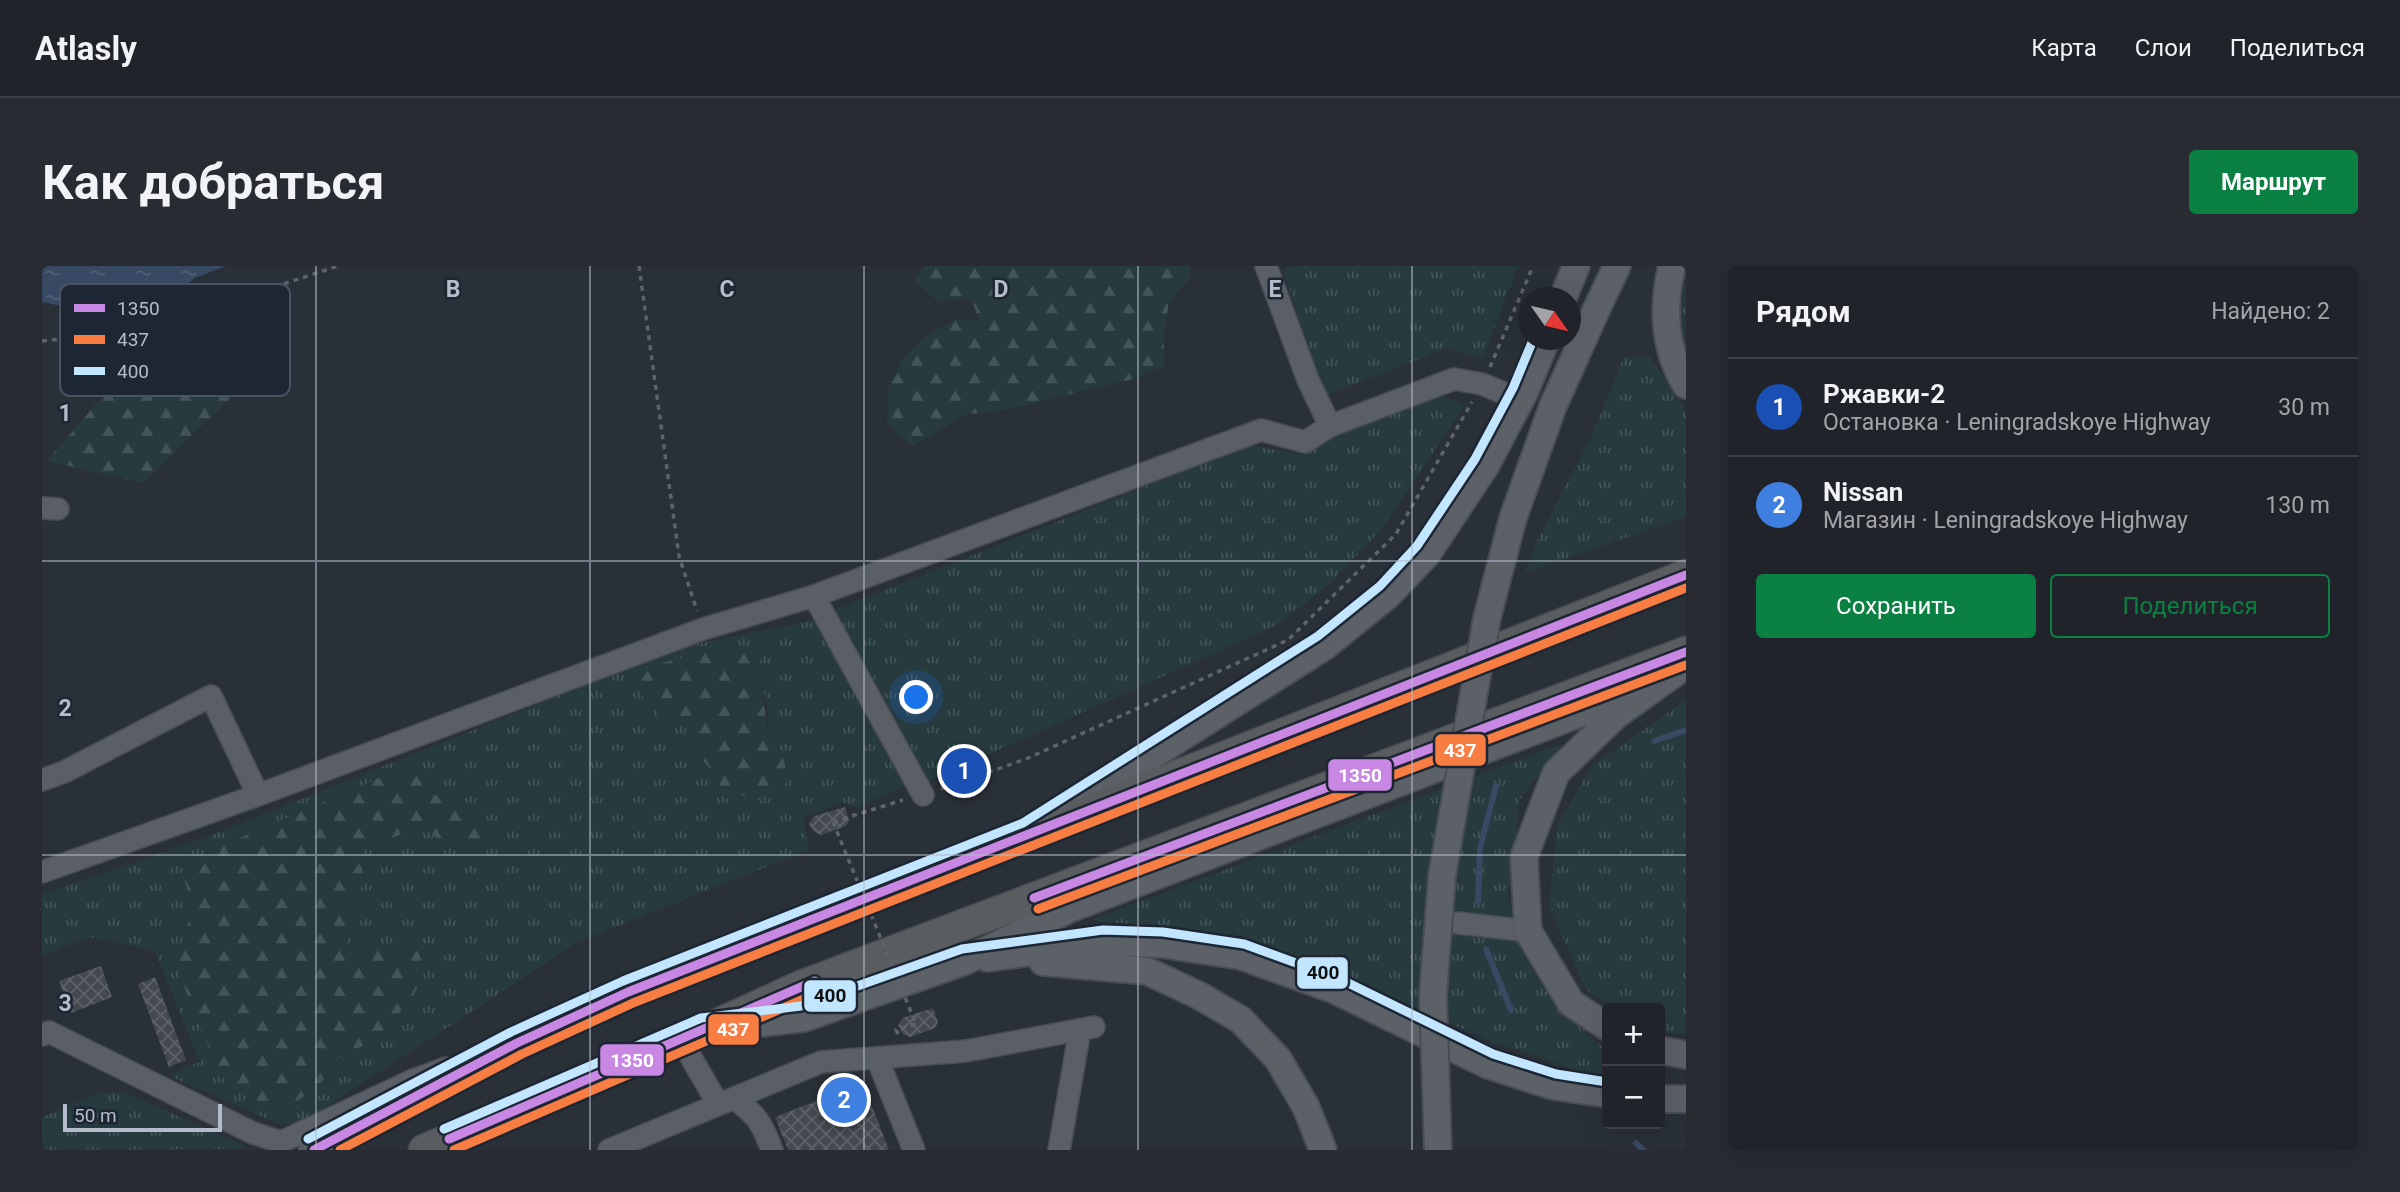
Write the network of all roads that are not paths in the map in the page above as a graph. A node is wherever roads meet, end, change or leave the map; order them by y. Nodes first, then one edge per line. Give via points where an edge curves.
1 (1266, 266) edge
2 (1576, 266) edge
3 (1617, 266) edge
4 (1672, 266) edge
5 (1567, 287) edge
6 (1542, 350) edge
7 (1686, 385) edge
8 (1520, 400) junction
9 (1330, 426) junction
10 (1686, 575) edge
11 (814, 596) junction
12 (1686, 652) edge
13 (1686, 666) edge
14 (1659, 683) junction
15 (42, 780) edge
16 (258, 795) junction
17 (923, 795) road end
18 (1029, 834) junction
19 (42, 872) edge
20 (1458, 923) dead end
21 (1528, 931) junction
22 (965, 961) junction
23 (1602, 1024) edge
24 (42, 1035) edge
25 (693, 1035) junction
26 (517, 1043) junction
27 (1665, 1051) edge
28 (1686, 1055) edge
29 (877, 1058) junction
30 (1602, 1093) edge
31 (1665, 1099) edge
32 (1686, 1099) edge
33 (726, 1101) junction
34 (621, 1148) edge
35 (314, 1150) edge
36 (424, 1150) edge
37 (772, 1150) edge
38 (914, 1150) edge
39 (1059, 1150) edge
40 (1323, 1150) edge
41 (1438, 1150) edge

1 - 9 lane
2 - 5 main road
3 - 41 main road, bridge via 1553,406 1513,518 1487,618 1442,876 1433,995
4 - 7 main road via 1666,290 1666,332
6 - 8 main road
8 - 9 lane via 1482,384 1454,379
8 - 18 main road via 1486,466 1434,542 1388,595 1325,646
9 - 11 lane via 1305,442 1261,430
10 - 18 highway
11 - 16 lane via 703,629
11 - 17 lane
12 - 25 highway via 801,986
13 - 14 main road
14 - 21 main road via 1616,715 1556,773 1524,857
14 - 22 main road via 1069,909
15 - 16 lane via 211,696
16 - 19 lane
18 - 26 highway via 628,992
20 - 21 lane
21 - 23 main road via 1571,1003
22 - 25 main road via 804,1018
22 - 30 main road via 1104,942 1161,944 1241,956 1335,990 1488,1065 1553,1086
22 - 40 main road via 1064,962 1147,971 1200,996 1241,1020 1279,1059
24 - 26 lane via 49,1032 253,1133 281,1142 413,1080
25 - 33 lane
25 - 36 highway
26 - 35 highway
27 - 28 main road
29 - 33 lane via 821,1062
29 - 38 lane
29 - 39 lane via 966,1051 1087,1029
31 - 32 main road
33 - 34 lane
33 - 37 lane via 755,1114

